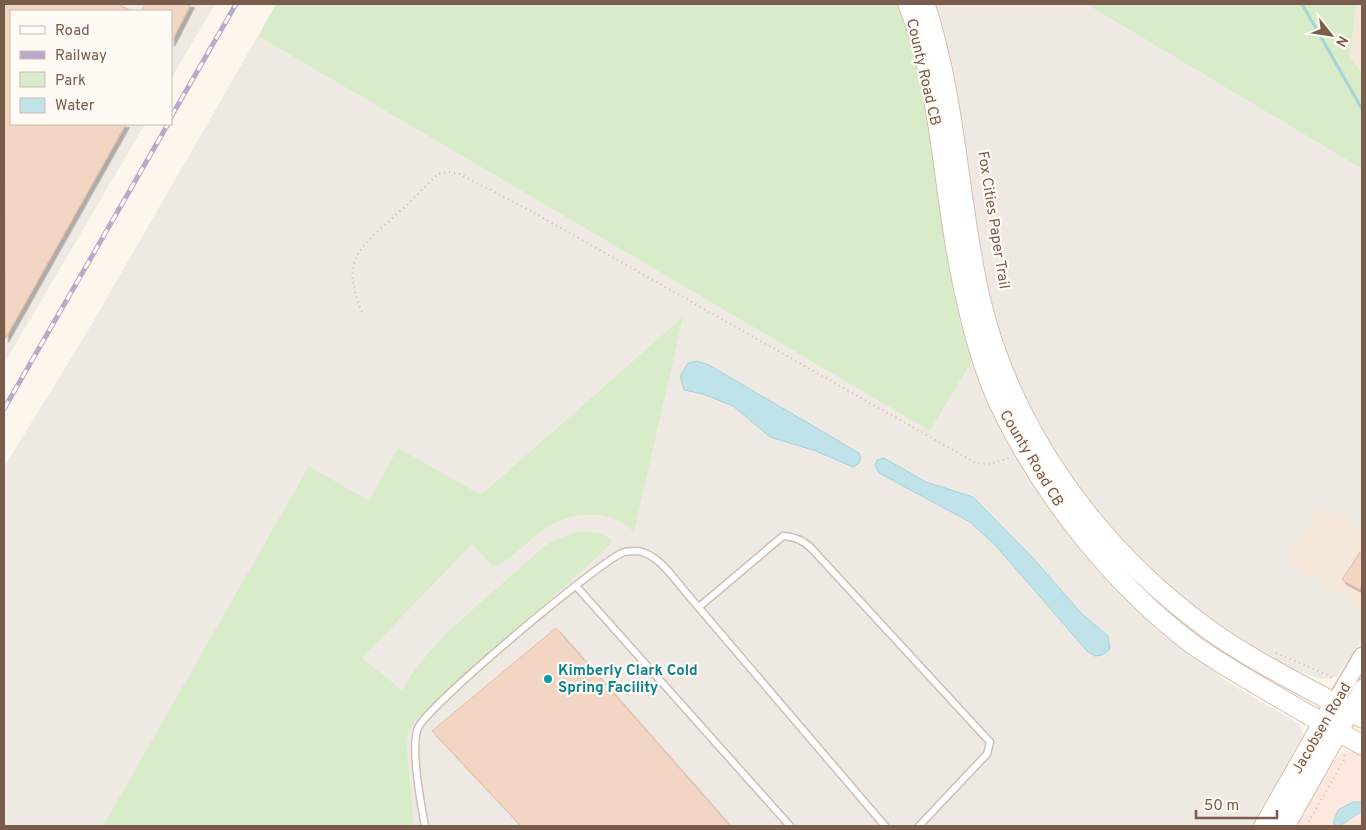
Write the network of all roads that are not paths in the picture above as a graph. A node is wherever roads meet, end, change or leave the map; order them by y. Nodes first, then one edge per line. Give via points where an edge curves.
1 (908, 4) edge
2 (925, 4) edge
3 (576, 586) junction
4 (699, 608) junction
5 (1362, 656) edge
6 (1362, 688) edge
7 (1348, 705) edge
8 (1330, 727) junction
9 (1354, 748) edge
10 (425, 826) edge
11 (790, 826) edge
12 (886, 826) edge
13 (919, 826) edge
14 (1264, 826) edge
15 (1285, 826) edge

1 - 8 main road, County Road CB via 930,83 956,250 975,336 1004,415 1047,488 1140,598 1196,646
2 - 7 main road, County Road CB via 947,85 971,249 987,324 1019,406 1052,466 1104,536 1158,589 1209,630
3 - 4 lane via 624,552 639,551 656,559
3 - 10 lane via 421,721 414,742
3 - 11 lane
4 - 12 lane
4 - 13 lane via 783,536 806,542 990,742 987,754
5 - 7 street, Jacobsen Road
6 - 7 street, Jacobsen Road
7 - 8 main road, Jacobsen Road
8 - 9 main road, County Road CB
8 - 14 main road, Jacobsen Road
8 - 15 main road, Jacobsen Road

